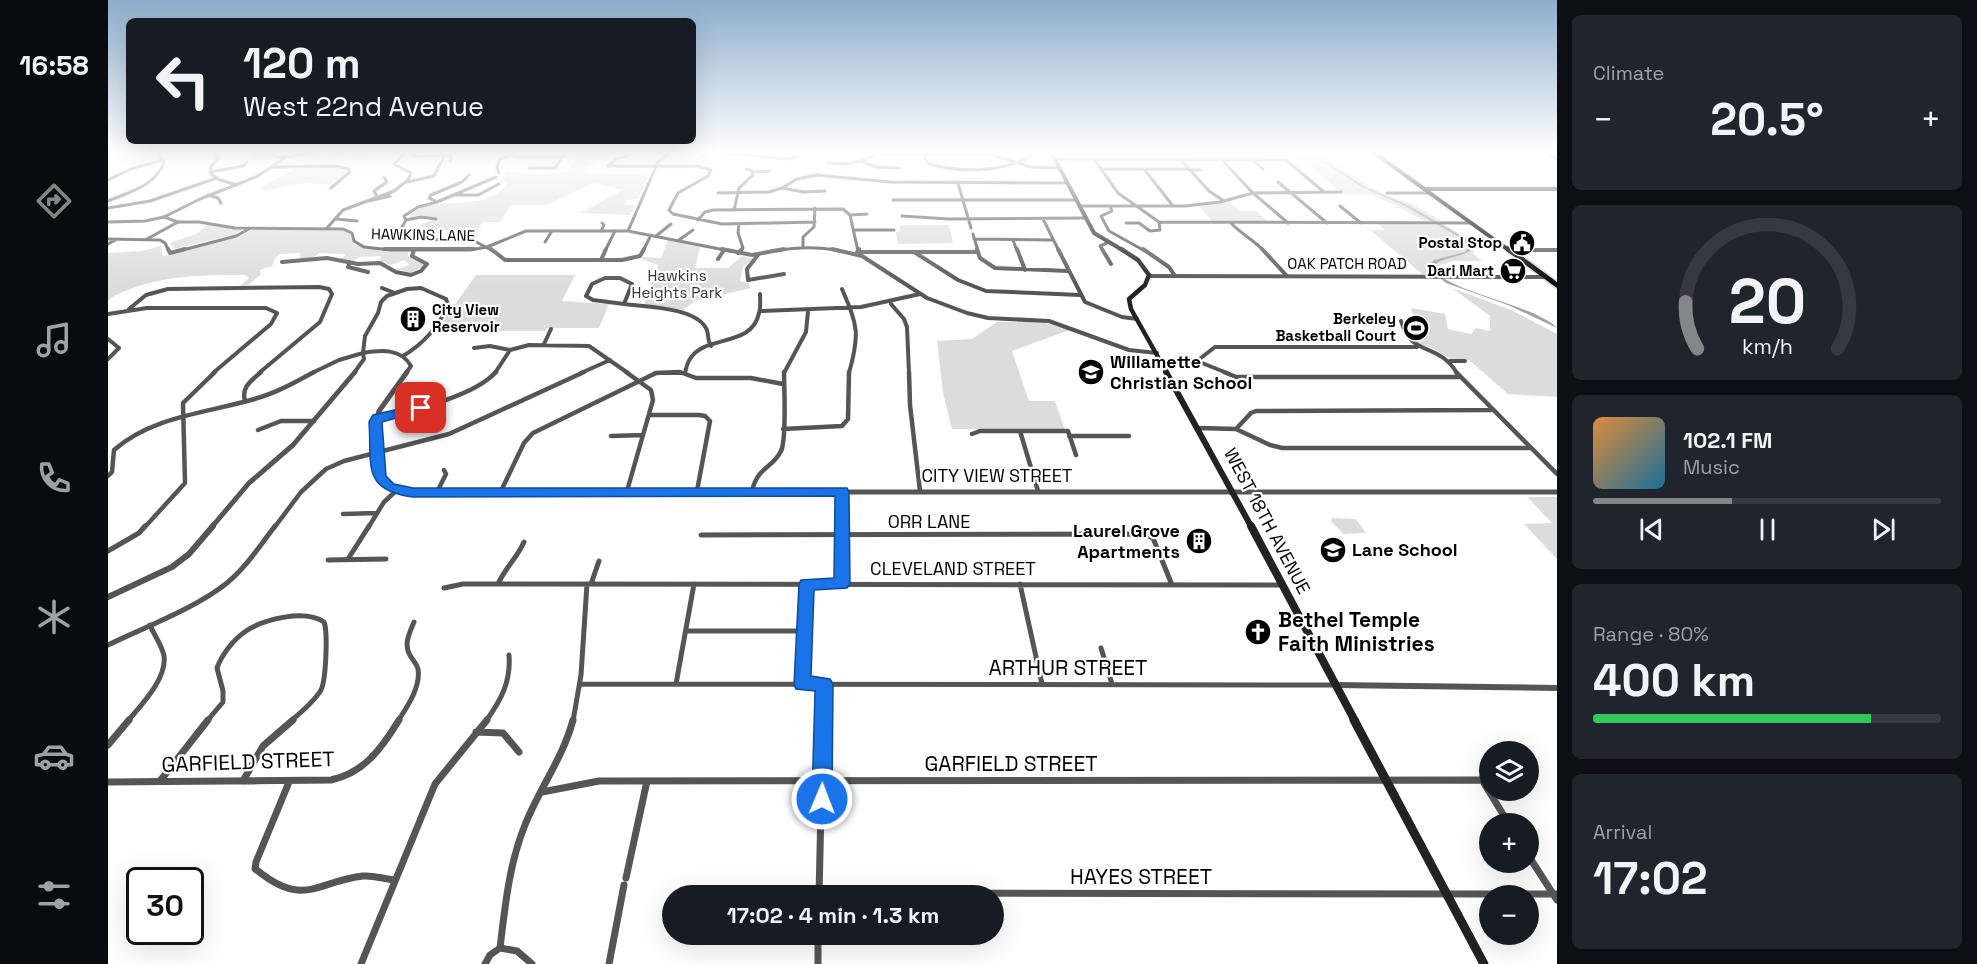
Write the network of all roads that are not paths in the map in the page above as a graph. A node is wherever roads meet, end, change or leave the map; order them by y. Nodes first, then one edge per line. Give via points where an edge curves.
1 (167, 197) edge
2 (204, 197) edge
3 (215, 197) edge
4 (377, 197) edge
5 (387, 197) edge
6 (430, 197) edge
7 (449, 197) edge
8 (643, 197) edge
9 (675, 197) edge
10 (736, 197) edge
11 (962, 197) edge
12 (1074, 197) edge
13 (1124, 197) edge
14 (1166, 197) edge
15 (1218, 197) edge
16 (1239, 197) edge
17 (1258, 197) edge
18 (1295, 197) edge
19 (1435, 197) edge
20 (367, 200) junction
21 (893, 200) dead end
22 (963, 200) junction
23 (1076, 200) junction
24 (1224, 201) junction
25 (437, 202) junction
26 (221, 203) dead end
27 (1080, 206) junction
28 (1110, 206) junction
29 (1139, 206) junction
30 (1173, 206) junction
31 (1340, 206) dead end
32 (108, 208) edge
33 (815, 208) junction
34 (734, 210) junction
35 (850, 214) junction
36 (867, 214) dead end
37 (902, 216) dead end
38 (164, 217) junction
39 (1086, 218) junction
40 (336, 219) junction
41 (436, 219) dead end
42 (968, 219) junction
43 (1042, 219) junction
44 (406, 220) junction
45 (698, 220) junction
46 (357, 221) dead end
47 (108, 222) edge
48 (178, 222) junction
49 (815, 222) junction
50 (1126, 222) dead end
51 (1159, 222) junction
52 (602, 223) dead end
53 (1230, 223) junction
54 (1288, 223) junction
55 (1328, 223) junction
56 (1361, 223) junction
57 (1472, 223) junction
58 (672, 224) dead end
59 (739, 224) junction
60 (327, 228) junction
61 (970, 228) dead end
62 (249, 229) junction
63 (693, 230) dead end
64 (894, 230) dead end
65 (552, 231) junction
66 (601, 231) junction
67 (615, 231) junction
68 (628, 231) junction
69 (854, 231) junction
70 (973, 234) dead end
71 (653, 235) junction
72 (108, 239) edge
73 (117, 239) junction
74 (147, 239) junction
75 (974, 239) junction
76 (678, 240) junction
77 (1013, 240) junction
78 (1053, 240) junction
79 (545, 242) dead end
80 (1107, 243) junction
81 (108, 244) edge
82 (803, 246) junction
83 (487, 247) junction
84 (414, 250) junction
85 (724, 250) junction
86 (1508, 250) junction
87 (1557, 250) edge
88 (914, 252) junction
89 (978, 252) junction
90 (738, 253) junction
91 (857, 253) junction
92 (758, 255) junction
93 (717, 259) dead end
94 (561, 260) junction
95 (601, 260) junction
96 (282, 262) dead end
97 (350, 262) junction
98 (1111, 264) dead end
99 (558, 266) dead end
100 (1025, 270) junction
101 (1068, 271) junction
102 (368, 272) dead end
103 (784, 274) dead end
104 (1149, 276) junction
105 (1175, 276) junction
106 (1287, 276) junction
107 (1545, 277) junction
108 (1557, 285) edge
109 (382, 288) dead end
110 (842, 289) dead end
111 (395, 293) junction
112 (760, 294) dead end
113 (920, 294) junction
114 (1080, 295) junction
115 (624, 304) junction
116 (891, 304) junction
117 (129, 309) junction
118 (851, 310) junction
119 (761, 311) junction
120 (808, 311) junction
121 (108, 314) edge
122 (1137, 319) junction
123 (1401, 321) dead end
124 (551, 329) dead end
125 (108, 339) edge
126 (544, 345) junction
127 (711, 346) junction
128 (1417, 346) junction
129 (474, 348) dead end
130 (510, 350) junction
131 (363, 353) junction
132 (1157, 353) junction
133 (403, 356) junction
134 (108, 359) edge
135 (610, 360) junction
136 (1162, 361) junction
137 (1197, 361) junction
138 (1450, 361) junction
139 (1465, 361) dead end
140 (685, 373) junction
141 (1458, 377) junction
142 (639, 381) junction
143 (783, 384) junction
144 (245, 401) junction
145 (1492, 410) junction
146 (649, 415) junction
147 (185, 418) junction
148 (377, 418) junction
149 (314, 421) junction
150 (1198, 428) junction
151 (783, 429) junction
152 (1236, 429) junction
153 (258, 430) dead end
154 (1020, 431) junction
155 (972, 434) dead end
156 (1069, 434) junction
157 (643, 435) junction
158 (611, 436) dead end
159 (1129, 436) dead end
160 (1531, 448) junction
161 (377, 453) junction
162 (110, 454) edge
163 (1076, 455) dead end
164 (444, 470) dead end
165 (1557, 474) edge
166 (108, 476) edge
167 (397, 490) junction
168 (501, 491) junction
169 (627, 491) junction
170 (697, 491) junction
171 (752, 491) junction
172 (920, 491) junction
173 (1038, 491) junction
174 (1232, 491) junction
175 (437, 492) junction
176 (842, 492) junction
177 (1557, 492) edge
178 (376, 513) junction
179 (344, 514) dead end
180 (701, 535) dead end
181 (842, 535) junction
182 (524, 542) dead end
183 (108, 551) edge
184 (348, 559) junction
185 (328, 560) dead end
186 (386, 560) dead end
187 (599, 561) dead end
188 (498, 584) junction
189 (589, 584) junction
190 (694, 584) junction
191 (807, 584) junction
192 (842, 584) junction
193 (1020, 584) junction
194 (1172, 585) junction
195 (1282, 585) junction
196 (444, 588) dead end
197 (108, 597) edge
198 (414, 622) dead end
199 (150, 625) junction
200 (686, 631) junction
201 (804, 631) junction
202 (108, 645) edge
203 (1101, 648) dead end
204 (509, 655) dead end
205 (580, 684) junction
206 (676, 684) junction
207 (802, 684) junction
208 (824, 684) junction
209 (1042, 684) junction
210 (1112, 684) junction
211 (1335, 685) junction
212 (1557, 688) edge
213 (476, 732) junction
214 (108, 745) edge
215 (519, 752) dead end
216 (822, 780) junction
217 (1386, 780) junction
218 (160, 781) junction
219 (243, 781) junction
220 (647, 781) junction
221 (108, 782) edge
222 (289, 782) junction
223 (542, 792) junction
224 (1502, 813) edge
225 (1539, 871) edge
226 (395, 880) junction
227 (819, 885) edge
228 (1446, 893) junction
229 (1004, 894) edge
230 (1556, 896) edge
231 (818, 945) edge
232 (500, 948) junction
233 (361, 964) edge
234 (485, 964) edge
235 (532, 964) edge
236 (609, 964) edge
237 (818, 964) edge
238 (1484, 964) edge

1 - 32 street
2 - 38 street
3 - 26 street
4 - 20 street
5 - 20 street
6 - 25 street
7 - 25 street
8 - 68 street
9 - 45 street via 669,210
10 - 34 street
11 - 22 street
12 - 23 main road
13 - 29 street
14 - 30 street
15 - 24 street
16 - 24 street
17 - 54 street
18 - 55 street
19 - 57 main road
20 - 40 street via 347,208
21 - 22 street
22 - 23 street
22 - 42 street
23 - 27 main road
24 - 30 street
25 - 44 street via 419,206 407,213
27 - 28 street
27 - 39 main road
28 - 29 street
28 - 105 street via 1112,211 1101,216 1107,230 1144,250 1169,267
29 - 30 street
29 - 51 street
31 - 56 street
33 - 34 street
33 - 35 street via 846,209
33 - 49 street
34 - 45 street via 705,211
35 - 36 street
35 - 69 street
37 - 42 street
38 - 47 street
38 - 48 street, HAWKINS LANE
39 - 43 street
39 - 80 main road via 1096,235
40 - 46 street
40 - 60 street
41 - 44 street
42 - 43 street
42 - 61 street
43 - 78 street
44 - 83 street via 397,236 429,240 462,237
45 - 59 street
48 - 62 street, HAWKINS LANE
48 - 74 street
49 - 59 street
49 - 82 street via 802,239
50 - 51 street via 1138,223 1148,231 1160,229
51 - 53 street
52 - 66 street
53 - 54 street
53 - 106 street via 1253,239
54 - 55 street
55 - 56 street
56 - 57 street
57 - 86 main road
58 - 71 street
59 - 90 street via 743,248
60 - 62 street, HAWKINS LANE
60 - 84 street, HAWKINS LANE via 351,231 354,241 364,246
62 - 74 street via 170,253 163,241
63 - 76 street
64 - 69 street
65 - 66 street, HAWKINS LANE
65 - 79 street
65 - 83 street, HAWKINS LANE via 516,233
66 - 67 street, HAWKINS LANE
67 - 68 street, HAWKINS LANE
67 - 95 street
68 - 71 street, HAWKINS LANE
69 - 91 street
70 - 75 street
71 - 76 street, HAWKINS LANE
71 - 95 street via 637,258
72 - 73 street
73 - 74 street
73 - 81 street
75 - 77 street
75 - 89 street
76 - 85 street, HAWKINS LANE
77 - 78 street
77 - 100 street
78 - 101 street
80 - 98 street via 1100,246
80 - 104 main road via 1137,260
82 - 91 street, HAWKINS LANE
82 - 92 street, HAWKINS LANE
83 - 84 street, HAWKINS LANE
83 - 94 street via 505,260
84 - 97 street via 412,256 427,264 421,272 411,275 380,263
85 - 90 street, HAWKINS LANE
85 - 93 street
86 - 87 street
86 - 107 main road
88 - 89 street
88 - 91 street
88 - 114 street via 958,280 986,291
89 - 100 street via 982,260 995,268
90 - 92 street, HAWKINS LANE
91 - 113 street, HAWKINS LANE
92 - 103 street via 747,269 748,280
94 - 95 street
94 - 99 street
96 - 97 street via 327,258
97 - 102 street via 348,267
100 - 101 street
101 - 114 street
104 - 105 street, OAK PATCH ROAD
104 - 122 main road, WEST 18TH AVENUE via 1147,283 1130,298
105 - 106 street, OAK PATCH ROAD
106 - 107 street, OAK PATCH ROAD
107 - 108 main road
109 - 111 street
110 - 118 street
111 - 131 street via 381,302 364,336
111 - 133 street via 422,288 446,299 448,305 420,345
112 - 119 street
113 - 116 street
113 - 132 street, HAWKINS LANE via 973,315 1049,321 1129,350
114 - 122 street via 1096,308
115 - 115 street via 593,300 585,293 596,280 626,279 632,284
115 - 127 street via 681,311 692,316 705,326
116 - 118 street
116 - 172 street via 907,327
117 - 121 street
117 - 144 street via 145,295 168,289 329,289 332,294 323,318 247,384
117 - 147 street via 266,308 277,313 270,324 186,398
118 - 120 street
118 - 151 street via 858,339 848,378 847,422 834,428
119 - 120 street
119 - 127 street via 758,323 747,333
120 - 143 street via 807,329 785,365
122 - 132 main road, WEST 18TH AVENUE
123 - 128 street via 1405,334
124 - 126 street
125 - 134 street via 119,348
126 - 130 street via 522,345
126 - 135 street via 589,346
127 - 140 street via 690,358
128 - 137 street via 1215,347
128 - 138 street via 1429,348
129 - 130 street
130 - 148 street via 495,374 484,382 435,404
131 - 133 street via 387,351
131 - 144 street
131 - 149 street via 359,368
132 - 136 main road, WEST 18TH AVENUE
133 - 148 street via 410,362 409,371
135 - 142 street
135 - 161 street via 449,434
136 - 137 street
136 - 150 main road, WEST 18TH AVENUE
137 - 141 street via 1236,376
138 - 139 street
138 - 141 street
140 - 142 street via 664,372
140 - 143 street via 700,378 751,378
141 - 145 street
142 - 146 street via 653,395
142 - 168 street via 533,433 524,443
143 - 151 street
144 - 147 street
145 - 152 street via 1256,411
145 - 160 street
146 - 157 street
146 - 170 street via 708,418
147 - 162 street via 136,433
147 - 183 street via 186,483 140,533
148 - 161 street
149 - 153 street via 281,421
149 - 197 street via 286,452 249,483 189,554 172,567
150 - 152 street
150 - 174 main road, WEST 18TH AVENUE
151 - 171 street via 782,451 757,473
152 - 160 street via 1282,448
154 - 155 street
154 - 156 street
154 - 173 street
156 - 159 street
156 - 163 street
157 - 158 street
157 - 169 street
160 - 165 street
161 - 167 street via 380,477
161 - 199 street via 344,461 319,474 236,575 208,596
162 - 166 street via 112,472
164 - 175 street via 446,474
167 - 175 street, CITY VIEW STREET
167 - 178 street
168 - 169 street, CITY VIEW STREET
168 - 175 street, CITY VIEW STREET
169 - 170 street, CITY VIEW STREET
170 - 171 street, CITY VIEW STREET
171 - 176 street, CITY VIEW STREET
172 - 173 street, CITY VIEW STREET
172 - 176 street, CITY VIEW STREET
173 - 174 street, CITY VIEW STREET
174 - 177 street, CITY VIEW STREET
174 - 195 main road, WEST 18TH AVENUE
176 - 181 street
178 - 179 street
178 - 184 street
180 - 181 street, ORR LANE
181 - 192 street
181 - 194 street, ORR LANE via 1143,534 1154,540
182 - 188 street
184 - 185 street
184 - 186 street
187 - 189 street
188 - 189 street, CLEVELAND STREET
188 - 196 street, CLEVELAND STREET
189 - 190 street, CLEVELAND STREET
189 - 205 street
190 - 191 street, CLEVELAND STREET
190 - 200 street
191 - 192 street, CLEVELAND STREET
191 - 201 street
192 - 193 street, CLEVELAND STREET
193 - 194 street, CLEVELAND STREET
193 - 209 street
194 - 195 street, CLEVELAND STREET
195 - 211 main road, WEST 18TH AVENUE
198 - 222 street, GARFIELD STREET via 406,647 419,670 418,680 406,708 375,755 364,766 337,780
199 - 202 street
199 - 214 street via 164,658 163,667 152,688
200 - 201 street
200 - 206 street
201 - 207 street
203 - 210 street
204 - 213 street via 509,682
205 - 206 street, ARTHUR STREET
205 - 223 street via 571,728
206 - 207 street, ARTHUR STREET
207 - 208 street, ARTHUR STREET
208 - 209 street, ARTHUR STREET
208 - 216 street
209 - 210 street, ARTHUR STREET
210 - 211 street, ARTHUR STREET
211 - 212 street, ARTHUR STREET
211 - 217 main road, WEST 18TH AVENUE
213 - 215 street via 503,734
213 - 226 street via 443,769
216 - 217 street, GARFIELD STREET
216 - 220 street, GARFIELD STREET
216 - 227 street
217 - 224 street, GARFIELD STREET via 1482,780
217 - 228 main road, WEST 18TH AVENUE
218 - 219 street, GARFIELD STREET
218 - 219 street via 223,702 225,693 216,673 238,638 267,622 303,616 320,618 327,632 322,688 307,707 263,746
218 - 221 street, GARFIELD STREET
219 - 222 street, GARFIELD STREET
220 - 223 street, GARFIELD STREET via 599,781
220 - 236 street
222 - 226 street via 260,851 255,869 260,874 300,892 360,876
223 - 232 street via 517,847
225 - 230 street
226 - 233 street
228 - 229 street, HAYES STREET
228 - 230 street, HAYES STREET
228 - 238 main road, WEST 18TH AVENUE
231 - 237 street
232 - 234 street
232 - 235 street via 517,951

